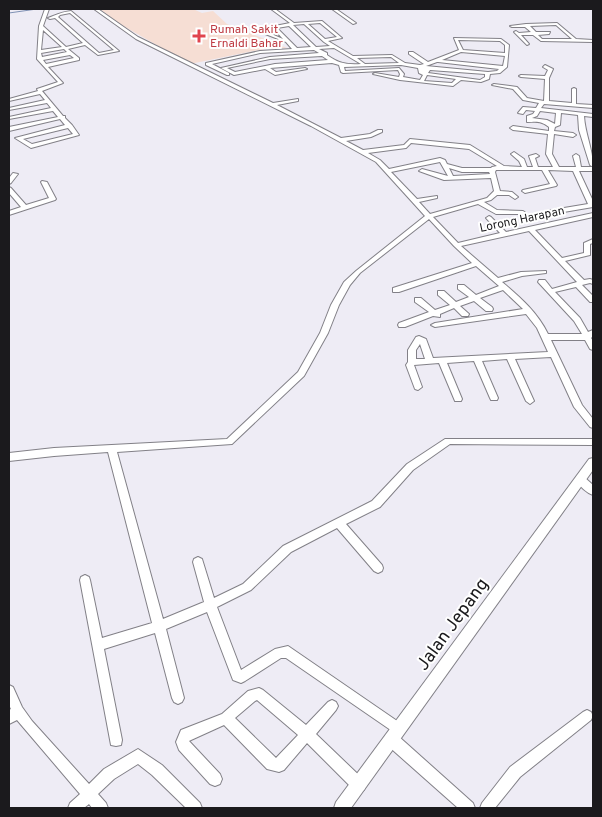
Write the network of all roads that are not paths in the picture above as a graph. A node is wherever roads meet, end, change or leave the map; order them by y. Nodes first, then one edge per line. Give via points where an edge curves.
1 (92, 9) edge
2 (96, 9) edge
3 (273, 9) edge
4 (334, 9) edge
5 (47, 10) edge
6 (56, 16) junction
7 (43, 19) junction
8 (305, 23) junction
9 (354, 23) dead end
10 (291, 25) junction
11 (526, 25) junction
12 (540, 25) junction
13 (41, 26) junction
14 (89, 27) junction
15 (275, 27) junction
16 (71, 30) junction
17 (280, 33) junction
18 (549, 33) junction
19 (518, 34) junction
20 (534, 34) junction
21 (268, 35) junction
22 (574, 39) junction
23 (57, 40) junction
24 (324, 40) junction
25 (557, 40) junction
26 (593, 41) edge
27 (288, 42) junction
28 (40, 43) junction
29 (86, 44) junction
30 (527, 44) dead end
31 (137, 46) dead end
32 (334, 47) junction
33 (65, 48) junction
34 (315, 48) junction
35 (295, 49) junction
36 (461, 51) junction
37 (39, 52) junction
38 (265, 52) junction
39 (71, 53) junction
40 (411, 53) dead end
41 (508, 53) junction
42 (326, 54) junction
43 (449, 55) junction
44 (353, 57) junction
45 (270, 58) junction
46 (39, 59) junction
47 (336, 61) junction
48 (435, 61) junction
49 (506, 61) junction
50 (363, 64) junction
51 (404, 64) junction
52 (275, 65) junction
53 (341, 65) junction
54 (45, 66) junction
55 (428, 66) junction
56 (545, 66) dead end
57 (266, 67) junction
58 (420, 67) junction
59 (305, 68) dead end
60 (503, 68) junction
61 (343, 72) junction
62 (382, 73) junction
63 (488, 73) junction
64 (234, 74) junction
65 (426, 74) junction
66 (521, 76) dead end
67 (460, 78) junction
68 (547, 78) junction
69 (353, 79) dead end
70 (400, 79) junction
71 (421, 82) junction
72 (494, 85) dead end
73 (574, 89) dead end
74 (41, 92) junction
75 (9, 100) edge
76 (296, 100) dead end
77 (48, 101) junction
78 (544, 102) junction
79 (271, 105) junction
80 (574, 105) junction
81 (593, 106) edge
82 (9, 109) edge
83 (56, 109) junction
84 (538, 109) junction
85 (559, 112) junction
86 (520, 113) dead end
87 (581, 114) junction
88 (593, 115) edge
89 (62, 117) junction
90 (9, 118) edge
91 (70, 126) junction
92 (513, 128) dead end
93 (9, 129) edge
94 (551, 129) junction
95 (380, 131) dead end
96 (573, 135) dead end
97 (584, 136) junction
98 (593, 137) edge
99 (341, 140) junction
100 (363, 152) junction
101 (514, 154) dead end
102 (536, 156) dead end
103 (576, 156) dead end
104 (445, 166) junction
105 (502, 167) junction
106 (593, 167) edge
107 (525, 168) junction
108 (536, 168) junction
109 (544, 168) junction
110 (557, 168) junction
111 (577, 169) junction
112 (388, 171) junction
113 (422, 172) dead end
114 (493, 173) junction
115 (15, 174) dead end
116 (451, 177) junction
117 (9, 182) edge
118 (44, 182) dead end
119 (9, 189) edge
120 (525, 191) dead end
121 (497, 193) junction
122 (435, 197) dead end
123 (515, 197) dead end
124 (415, 201) junction
125 (479, 202) junction
126 (591, 205) edge
127 (25, 208) junction
128 (9, 213) edge
129 (523, 213) dead end
130 (546, 213) dead end
131 (593, 214) edge
132 (429, 216) junction
133 (489, 218) dead end
134 (530, 228) junction
135 (504, 234) junction
136 (593, 241) edge
137 (456, 246) junction
138 (561, 260) junction
139 (475, 264) junction
140 (544, 272) dead end
141 (497, 281) junction
142 (542, 282) dead end
143 (587, 282) edge
144 (461, 287) dead end
145 (504, 287) junction
146 (396, 290) dead end
147 (551, 291) junction
148 (441, 293) dead end
149 (475, 298) junction
150 (418, 300) dead end
151 (593, 300) edge
152 (455, 305) junction
153 (489, 309) dead end
154 (528, 311) junction
155 (434, 313) junction
156 (465, 314) dead end
157 (441, 318) dead end
158 (402, 325) dead end
159 (435, 325) dead end
160 (590, 334) edge
161 (545, 337) junction
162 (593, 347) edge
163 (553, 354) junction
164 (510, 357) junction
165 (477, 358) junction
166 (430, 361) junction
167 (442, 361) junction
168 (412, 362) junction
169 (418, 386) dead end
170 (494, 398) dead end
171 (458, 399) dead end
172 (530, 401) dead end
173 (593, 425) edge
174 (593, 442) edge
175 (112, 449) junction
176 (9, 457) edge
177 (593, 462) edge
178 (581, 480) junction
179 (593, 491) edge
180 (340, 522) junction
181 (198, 562) dead end
182 (378, 568) dead end
183 (85, 580) dead end
184 (210, 605) junction
185 (158, 627) junction
186 (97, 645) junction
187 (9, 691) edge
188 (178, 698) dead end
189 (332, 706) dead end
190 (13, 714) edge
191 (587, 716) dead end
192 (226, 718) junction
193 (307, 734) junction
194 (395, 734) junction
195 (116, 740) dead end
196 (215, 779) dead end
197 (359, 785) junction
198 (88, 793) junction
199 (75, 808) edge
200 (101, 808) edge
201 (195, 808) edge
202 (342, 808) edge
203 (468, 808) edge
204 (487, 808) edge

1 - 31 street
2 - 79 street via 137,38
3 - 10 street
4 - 9 street
5 - 7 street
6 - 7 street
6 - 14 street via 71,12
6 - 16 street
7 - 13 street
8 - 10 street
8 - 24 street
8 - 24 street via 321,22 340,38
10 - 15 street
10 - 34 street
11 - 12 street
11 - 19 street via 512,26
11 - 20 street
12 - 18 street
12 - 22 street via 557,24
13 - 23 street
13 - 28 street
14 - 16 street
14 - 16 street
14 - 29 street via 117,51 98,54
15 - 17 street
15 - 21 street via 257,30
16 - 29 street
17 - 21 street
17 - 27 street
18 - 20 street
18 - 25 street
19 - 20 street
19 - 30 street
20 - 25 street via 541,40
21 - 27 street
22 - 25 street
22 - 26 street
23 - 28 street
23 - 33 street
24 - 32 street
27 - 35 street
28 - 37 street
29 - 33 street
32 - 34 street
32 - 44 street
33 - 37 street
33 - 39 street
34 - 35 street
34 - 42 street
35 - 38 street
36 - 41 street
36 - 41 street via 457,44 507,45
36 - 43 street
37 - 46 street
38 - 45 street
38 - 64 street via 208,64 229,75
39 - 46 street
39 - 54 street via 76,59
40 - 55 street
41 - 49 street
42 - 45 street
42 - 47 street
43 - 48 street
43 - 49 street
44 - 50 street
44 - 51 street via 393,55
45 - 52 street
45 - 64 street via 223,68
46 - 54 street
47 - 52 street
47 - 53 street
48 - 55 street
48 - 60 street
49 - 60 street
50 - 51 street
50 - 53 street
51 - 58 street
52 - 57 street
53 - 61 street
54 - 74 street via 61,83 40,88
55 - 58 street
55 - 63 street
55 - 65 street
56 - 68 street via 551,69
57 - 59 street via 278,74
57 - 64 street
58 - 65 street
60 - 63 street
61 - 62 street
61 - 69 street
62 - 70 street
62 - 70 street via 384,69 399,69
63 - 67 street via 484,81
65 - 67 street
65 - 71 street
66 - 68 street
67 - 71 street via 453,85
68 - 78 street
70 - 71 street
72 - 78 street via 515,88 525,99
73 - 80 street
74 - 75 street
74 - 77 street
76 - 79 street
77 - 82 street
77 - 83 street
78 - 80 street
78 - 84 street
79 - 99 street
80 - 81 street
83 - 89 street
83 - 90 street
84 - 85 street
84 - 86 street via 524,108
84 - 94 street via 529,120 545,121
85 - 87 street
85 - 94 street via 557,125
87 - 88 street
87 - 97 street
89 - 91 street
89 - 93 street
91 - 91 street via 76,135 31,146 18,138
92 - 94 street
94 - 96 street
94 - 110 street via 549,154
95 - 99 street
97 - 98 street
97 - 106 street
99 - 100 street
100 - 105 street via 406,146 410,142 464,146 484,154
100 - 112 street
101 - 107 street via 522,160
102 - 108 street via 532,156
103 - 111 street, Lorong Harapan
104 - 112 street via 437,160
104 - 114 street
104 - 116 street
105 - 107 street
105 - 114 street
106 - 111 street
107 - 108 street
108 - 109 street
109 - 110 street
109 - 120 street via 554,186
110 - 111 street
111 - 126 street, Lorong Harapan
112 - 124 street
113 - 116 street
114 - 116 street
114 - 121 street
115 - 117 street
118 - 127 street via 53,199
119 - 127 street
121 - 123 street via 510,193
121 - 125 street
122 - 124 street
124 - 132 street
125 - 129 street via 496,212
125 - 132 street
126 - 130 street
126 - 131 street, Lorong Harapan
127 - 128 street
131 - 134 street, Lorong Harapan
132 - 137 street
132 - 175 street via 358,272 335,305 324,333 301,374 230,442
133 - 135 street
134 - 135 street, Lorong Harapan
134 - 138 street
135 - 137 street, Lorong Harapan
136 - 138 street via 587,243 588,254
137 - 139 street
138 - 143 street
139 - 141 street
139 - 146 street
140 - 141 street
141 - 145 street
142 - 147 street
143 - 147 street
143 - 151 street
144 - 149 street
145 - 149 street
145 - 154 street
147 - 160 street
148 - 152 street
149 - 152 street
149 - 153 street
150 - 155 street
152 - 155 street
152 - 156 street
154 - 159 street
154 - 161 street
155 - 157 street
155 - 158 street
160 - 161 street
160 - 162 street
161 - 163 street
163 - 164 street
163 - 173 street via 578,407
164 - 165 street
164 - 172 street
165 - 167 street
165 - 170 street
166 - 167 street
166 - 168 street
166 - 168 street via 423,341 419,340 412,350
167 - 171 street
168 - 169 street
174 - 180 street via 448,442 410,467 376,504
175 - 176 street
175 - 185 street
177 - 178 street, Jalan Jepang
178 - 179 street
178 - 194 street, Jalan Jepang
180 - 182 street
180 - 184 street via 287,549 247,588
181 - 184 street
183 - 186 street
184 - 185 street
184 - 194 street via 237,676 241,677 279,653 288,652
185 - 186 street
185 - 188 street
186 - 195 street
187 - 190 street
189 - 193 street
190 - 198 street
191 - 204 street via 515,772
192 - 193 street via 252,695 259,694
192 - 193 street via 272,764 279,765
192 - 196 street via 186,735 182,742
193 - 197 street
194 - 197 street, Jalan Jepang
194 - 203 street
197 - 202 street, Jalan Jepang
198 - 199 street
198 - 200 street
198 - 201 street via 109,774 140,756

